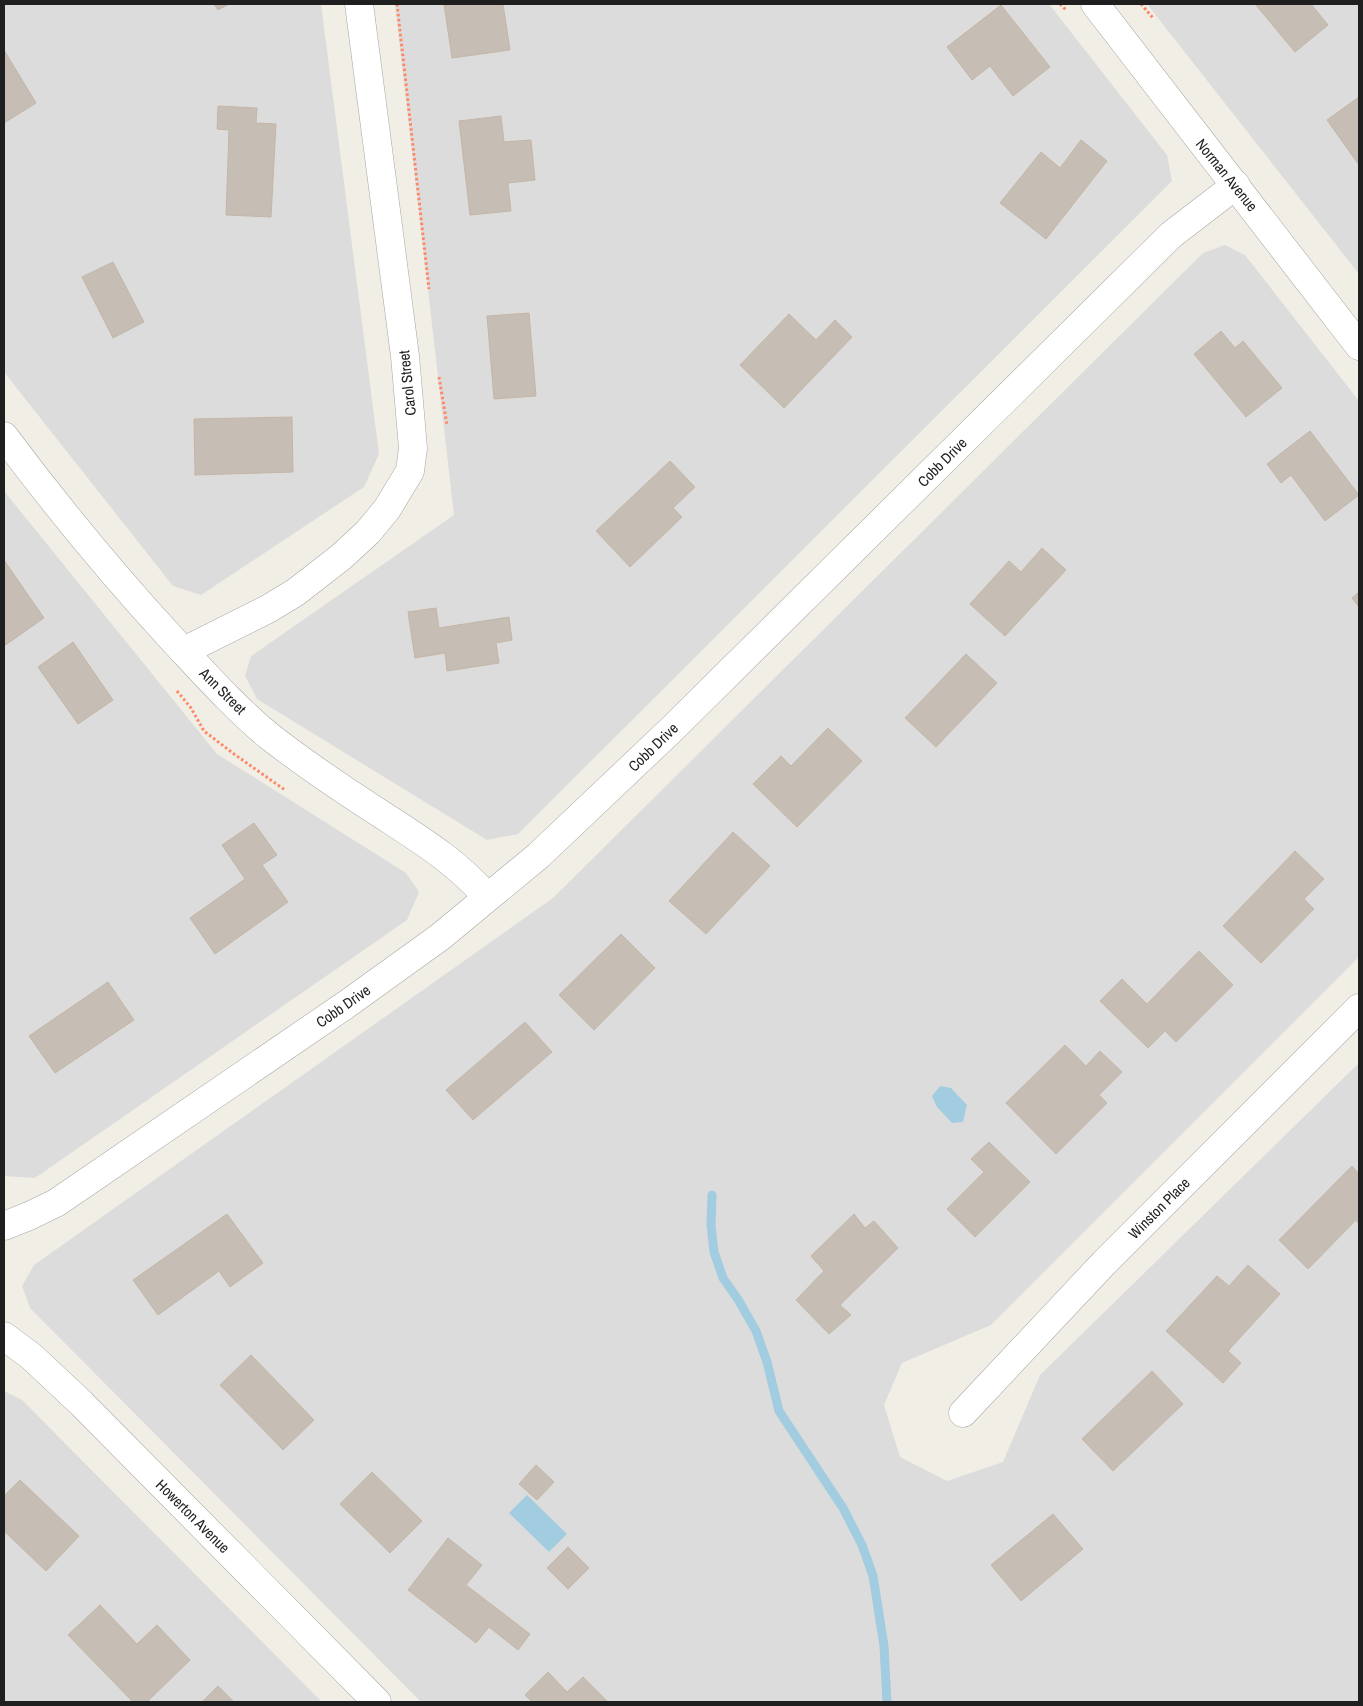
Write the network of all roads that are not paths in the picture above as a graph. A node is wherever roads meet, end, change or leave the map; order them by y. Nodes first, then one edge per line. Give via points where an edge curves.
1 (359, 4) edge
2 (1095, 4) edge
3 (1236, 185) junction
4 (1359, 346) edge
5 (4, 436) edge
6 (184, 651) junction
7 (488, 897) junction
8 (1359, 1008) edge
9 (4, 1226) edge
10 (4, 1336) edge
11 (963, 1412) dead end
12 (377, 1702) edge

1 - 6 street, Carol Street via 405,356 413,448 410,471 368,532 341,557 268,609
2 - 3 street, Norman Avenue
3 - 4 street, Norman Avenue
3 - 7 street, Cobb Drive via 1171,235 672,729 538,856
5 - 6 street, Ann Street via 135,598
6 - 7 street, Ann Street via 220,692 269,735 328,780 442,854 472,878
7 - 9 street, Cobb Drive via 440,937 347,1004 56,1203
8 - 11 street, Winston Place via 1104,1263
10 - 12 street, Howerton Avenue via 32,1357 81,1403

